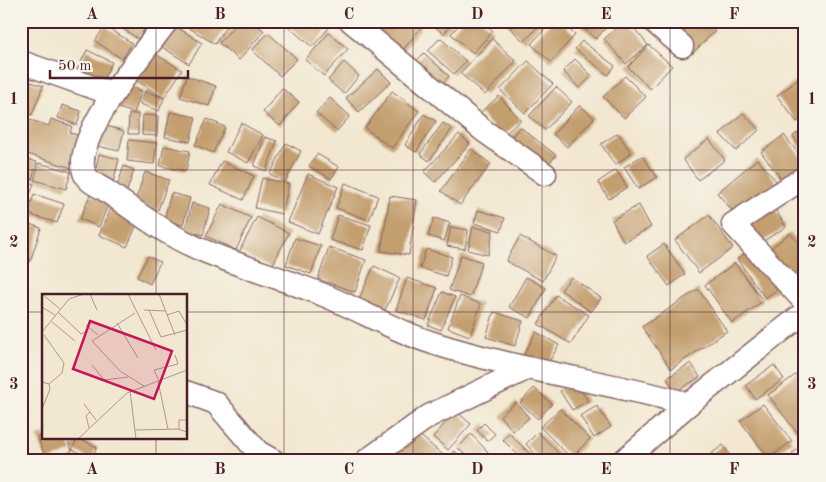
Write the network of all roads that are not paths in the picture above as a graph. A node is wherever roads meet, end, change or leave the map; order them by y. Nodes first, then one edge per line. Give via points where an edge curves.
1 (167, 21) edge
2 (351, 21) edge
3 (653, 21) edge
4 (682, 46) dead end
5 (21, 62) edge
6 (112, 94) junction
7 (545, 174) dead end
8 (805, 177) edge
9 (805, 302) edge
10 (805, 312) edge
11 (526, 369) junction
12 (188, 393) edge
13 (689, 404) junction
14 (274, 461) edge
15 (366, 461) edge
16 (623, 461) edge

1 - 6 street
2 - 7 street via 484,131
3 - 4 street
5 - 6 street
6 - 11 street via 92,131 83,171 88,181 128,208 196,247 326,296 431,343
8 - 9 street via 733,224
10 - 13 street
11 - 13 street via 642,391
11 - 15 street via 430,416
12 - 14 street via 216,403 258,452
13 - 16 street

